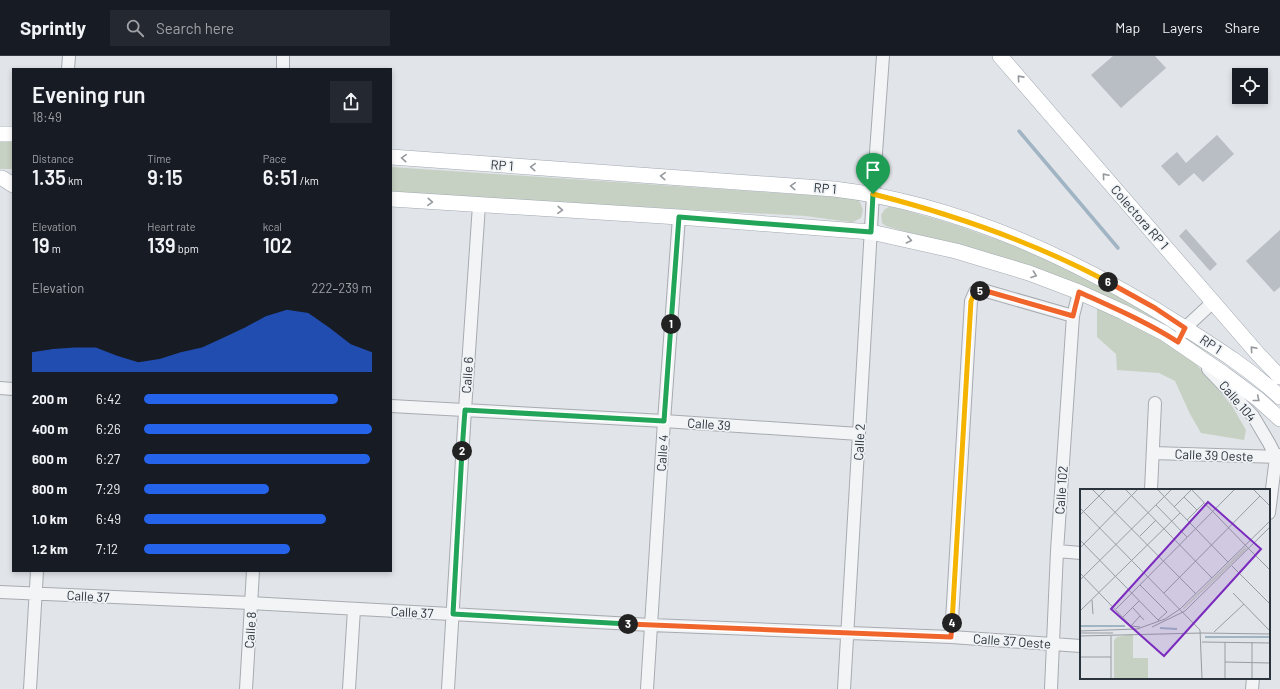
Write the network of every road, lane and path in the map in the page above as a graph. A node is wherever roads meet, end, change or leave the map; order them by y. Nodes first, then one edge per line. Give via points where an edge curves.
1 (69, 56) edge
2 (283, 56) edge
3 (882, 56) edge
4 (1000, 56) edge
5 (68, 68) edge
6 (283, 68) edge
7 (0, 134) edge
8 (12, 134) edge
9 (392, 157) edge
10 (873, 194) junction
11 (392, 199) edge
12 (479, 205) junction
13 (679, 217) junction
14 (871, 232) junction
15 (1079, 292) junction
16 (1213, 302) junction
17 (1073, 316) junction
18 (1185, 328) junction
19 (1178, 342) junction
20 (1192, 352) junction
21 (1280, 377) edge
22 (0, 388) edge
23 (12, 389) edge
24 (1280, 397) edge
25 (1155, 403) dead end
26 (392, 406) edge
27 (465, 410) junction
28 (1280, 419) edge
29 (664, 421) junction
30 (859, 434) junction
31 (1153, 453) junction
32 (1278, 456) edge
33 (1151, 489) edge
34 (1270, 507) edge
35 (1057, 551) junction
36 (1080, 552) edge
37 (37, 572) edge
38 (253, 572) edge
39 (0, 592) edge
40 (36, 593) junction
41 (252, 603) junction
42 (354, 609) junction
43 (453, 614) junction
44 (651, 625) junction
45 (848, 632) junction
46 (951, 637) junction
47 (1053, 645) junction
48 (1080, 646) edge
49 (1253, 679) edge
50 (30, 689) edge
51 (246, 689) edge
52 (349, 689) edge
53 (448, 689) edge
54 (647, 689) edge
55 (844, 689) edge
56 (1051, 689) edge
57 (1252, 689) edge

1 - 5 street
2 - 6 street
3 - 10 street, Calle 2
16 -> 4 main road, Colectora RP 1
7 - 8 main road
10 -> 9 main road, RP 1
10 - 14 street, Calle 2
10 - 18 main road, RP 1 via 942,212 1038,247 1103,279
11 -> 12 main road, RP 1
12 -> 13 main road, RP 1
12 - 27 street, Calle 6
13 - 14 main road, RP 1
13 - 29 street, Calle 4
14 -> 15 main road, RP 1 via 956,251 1029,273
14 - 30 street, Calle 2
15 - 17 street, Calle 102
15 - 19 main road, RP 1
16 - 18 street
21 -> 16 main road, Colectora RP 1
17 - 35 street, Calle 102
17 - 46 street via 986,291 975,292 971,301
18 - 19 street
18 - 24 main road, RP 1 via 1233,359
19 - 20 main road, RP 1
20 -> 28 main road, RP 1 via 1258,399
20 - 32 street, Calle 104 via 1253,416
22 - 23 street
25 - 31 street
26 - 27 street, Calle 39
27 - 29 street, Calle 39
27 - 43 street, Calle 6
29 - 30 street, Calle 39
29 - 44 street, Calle 4
30 - 45 street, Calle 2
31 - 32 street, Calle 39 Oeste
31 - 33 street
32 - 34 street
35 - 36 street
35 - 47 street, Calle 102
37 - 40 street
38 - 41 street, Calle 8
39 - 40 street, Calle 37
40 - 41 street, Calle 37
40 - 50 street
41 - 42 street, Calle 37
41 - 51 street, Calle 8
42 - 43 street, Calle 37
42 - 52 street
43 - 44 street, Calle 37
43 - 53 street, Calle 6
44 - 45 street, Calle 37
44 - 54 street, Calle 4
45 - 46 street, Calle 37 Oeste
45 - 55 street, Calle 2
46 - 47 street, Calle 37 Oeste
47 - 48 street, Calle 37 Oeste
47 - 56 street, Calle 102
49 - 57 street

